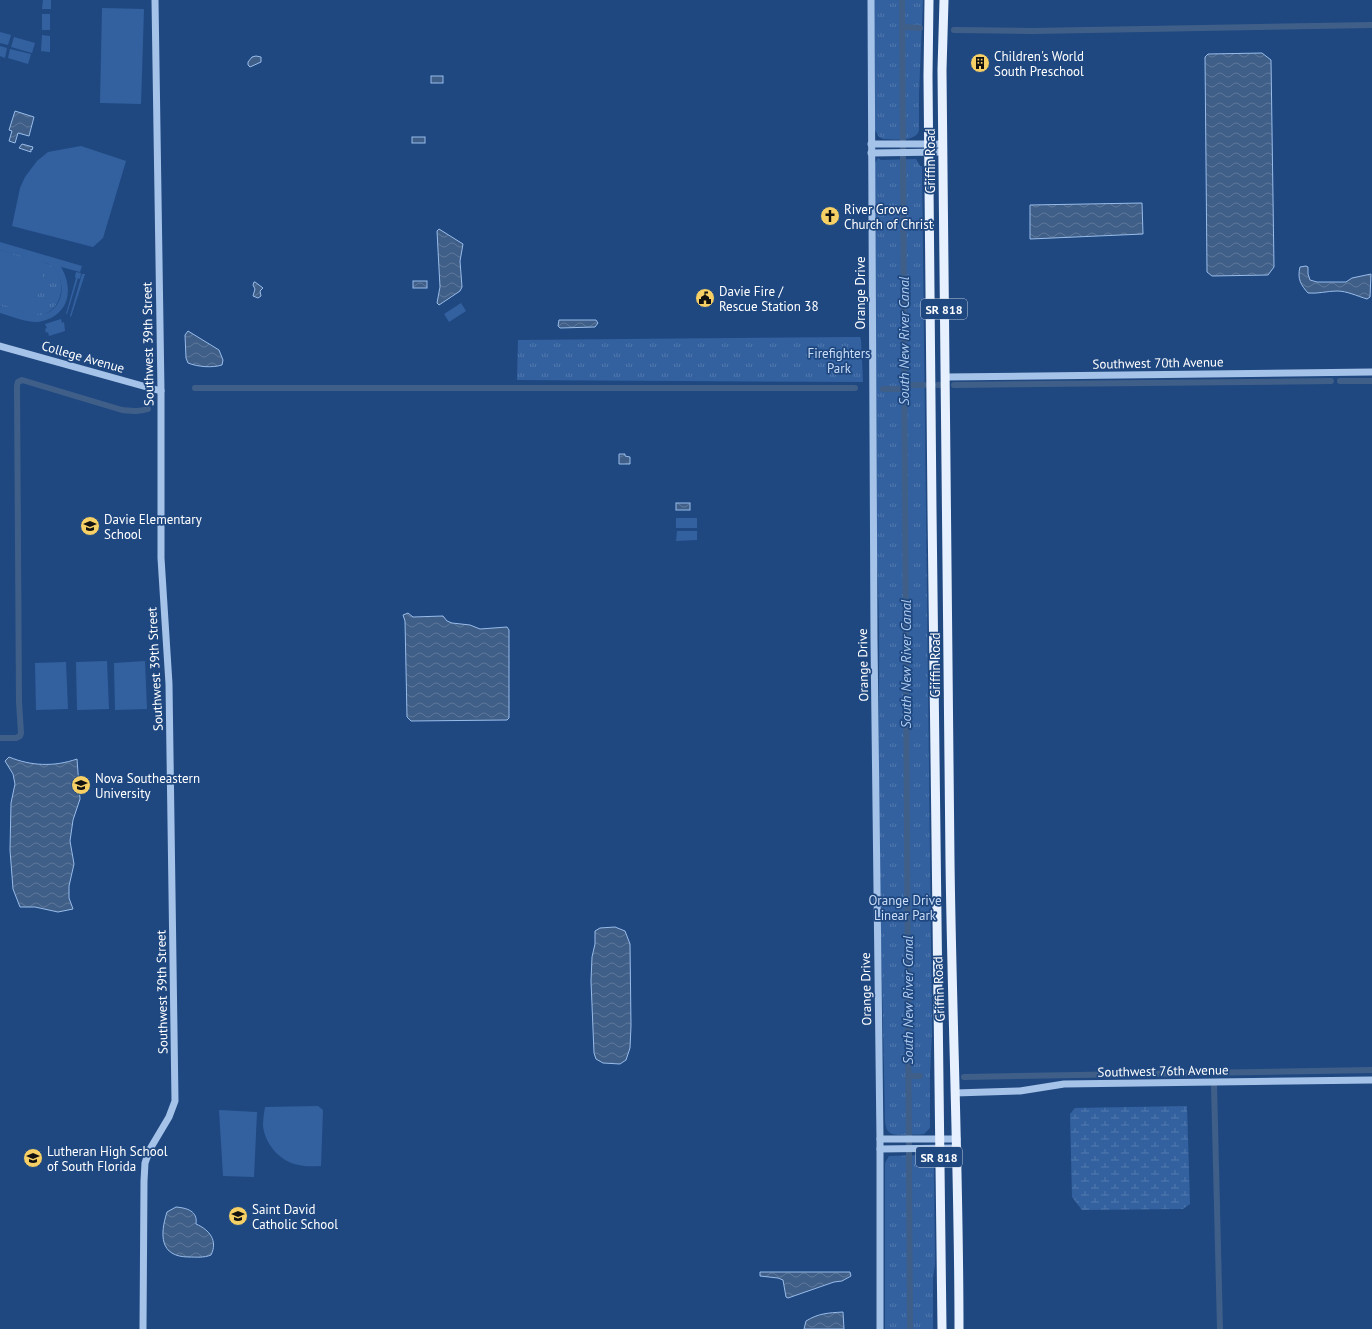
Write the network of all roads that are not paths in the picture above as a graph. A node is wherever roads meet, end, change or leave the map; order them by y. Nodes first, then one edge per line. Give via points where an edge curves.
1 (154, 0) edge
2 (871, 0) edge
3 (929, 0) edge
4 (944, 0) edge
5 (871, 144) junction
6 (928, 148) junction
7 (943, 148) junction
8 (871, 153) junction
9 (0, 346) edge
10 (930, 353) junction
11 (1372, 372) edge
12 (945, 377) junction
13 (931, 386) junction
14 (160, 390) junction
15 (946, 400) junction
16 (936, 934) junction
17 (951, 951) junction
18 (937, 960) junction
19 (951, 971) junction
20 (1372, 1080) edge
21 (955, 1093) junction
22 (880, 1139) junction
23 (939, 1143) junction
24 (957, 1143) junction
25 (880, 1149) junction
26 (144, 1329) edge
27 (880, 1329) edge
28 (942, 1329) edge
29 (959, 1329) edge

1 - 14 street, Southwest 39th Street
2 - 5 street, Orange Drive
3 - 6 main road, Griffin Road / SR 818
4 - 7 main road, Griffin Road / SR 818
5 - 6 street via 917,144
5 - 8 street, Orange Drive
6 - 7 street
6 - 8 street via 918,152
6 - 10 main road, Griffin Road / SR 818
7 - 12 main road, Griffin Road / SR 818
8 - 22 street, Orange Drive
9 - 14 street, College Avenue
10 - 12 main road via 938,372
10 - 13 main road, Griffin Road / SR 818
11 - 12 street, Southwest 70th Avenue
12 - 15 main road, Griffin Road / SR 818
13 - 15 main road via 938,388
13 - 16 main road, Griffin Road / SR 818
14 - 26 street, Southwest 39th Street via 161,558 169,684 175,1101 145,1163
15 - 17 main road, Griffin Road / SR 818
16 - 17 main road via 944,947
16 - 18 main road, Griffin Road / SR 818
17 - 19 main road, Griffin Road / SR 818
18 - 19 main road via 944,962
18 - 23 main road, Griffin Road / SR 818
19 - 21 main road, Griffin Road / SR 818
20 - 21 street, Southwest 76th Avenue via 1064,1084 1020,1091
21 - 24 main road, Griffin Road / SR 818
22 - 23 street via 922,1139
22 - 25 street, Orange Drive
23 - 24 street
23 - 25 street via 922,1148
23 - 28 main road, Griffin Road / SR 818
24 - 29 main road, Griffin Road / SR 818
25 - 27 street, Orange Drive

